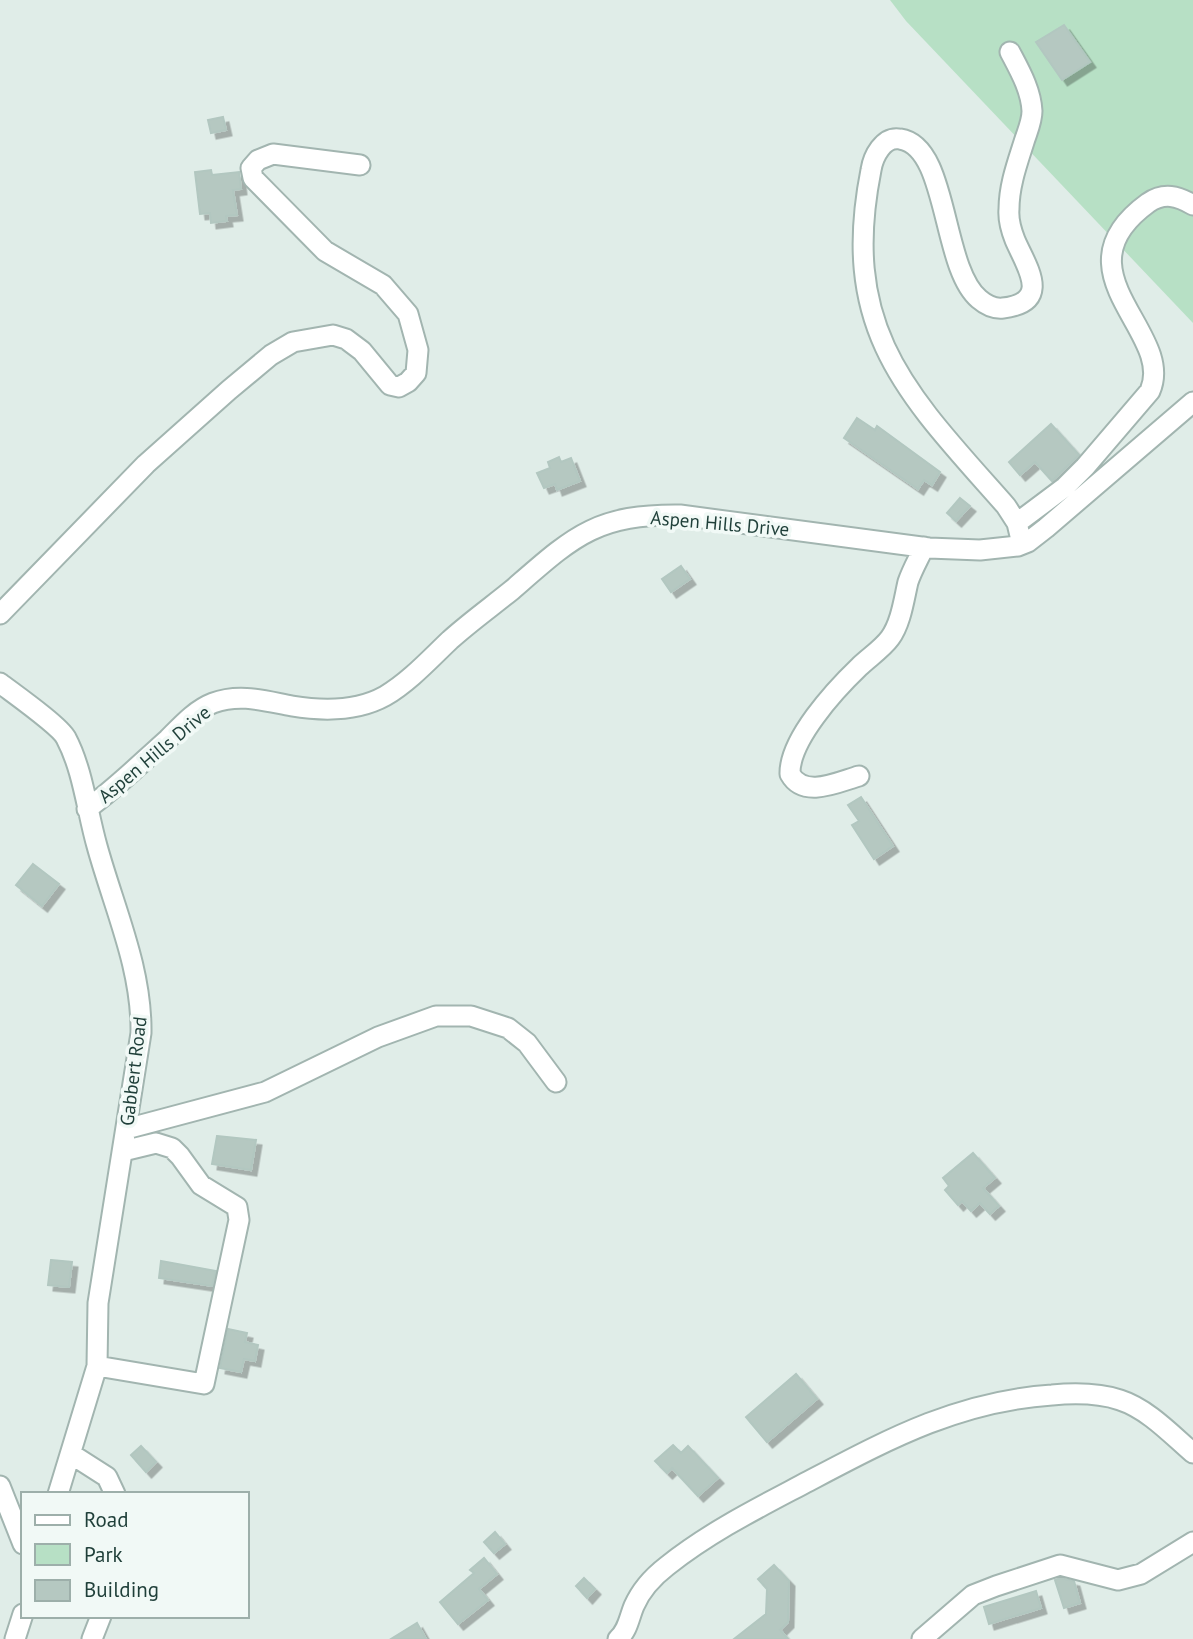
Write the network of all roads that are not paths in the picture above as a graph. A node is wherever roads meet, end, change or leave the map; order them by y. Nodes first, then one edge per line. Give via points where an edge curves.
1 (1010, 52) dead end
2 (360, 165) dead end
3 (1193, 205) edge
4 (1193, 402) edge
5 (1017, 523) junction
6 (1022, 544) junction
7 (924, 547) junction
8 (0, 614) edge
9 (0, 683) edge
10 (859, 776) dead end
11 (87, 809) junction
12 (556, 1082) dead end
13 (126, 1129) junction
14 (123, 1151) junction
15 (97, 1366) junction
16 (1193, 1453) edge
17 (71, 1454) junction
18 (0, 1486) edge
19 (59, 1492) edge
20 (114, 1492) edge
21 (21, 1539) edge
22 (1193, 1542) edge
23 (22, 1618) edge
24 (100, 1618) edge
25 (622, 1638) edge
26 (15, 1639) edge
27 (92, 1639) edge
28 (922, 1639) edge

1 - 5 street via 1025,82 1032,114 1008,212 1032,278 1028,298 998,308 979,299 968,287 954,256 930,167 916,147 902,139 883,146 872,163 862,250 872,316 887,355 921,408
2 - 8 street via 272,154 258,159 251,169 253,178 325,251 383,285 408,314 418,350 416,373 399,387 390,385 346,338 333,335 293,342 271,355 146,464
3 - 5 street via 1169,195 1152,200 1137,211 1113,248 1116,290 1154,364 1150,391 1085,467
4 - 6 street, Aspen Hills Drive
5 - 6 street
6 - 7 street, Aspen Hills Drive via 980,550
7 - 10 street via 890,638 840,686 791,758 790,774 800,785 816,788
7 - 11 street, Aspen Hills Drive via 680,515 609,522 558,550 386,695 337,709 241,697 215,702
9 - 11 street, Gabbert Road via 65,735
11 - 13 street, Gabbert Road via 138,982 141,1034
12 - 13 street via 527,1043 508,1028 471,1016 436,1016 378,1037 265,1092
13 - 14 street, Gabbert Road
14 - 15 street, Gabbert Road via 98,1303
14 - 15 street via 156,1143 172,1147 201,1185 237,1207 239,1220 204,1384
15 - 17 street, Gabbert Road
16 - 25 street via 1121,1400 1080,1394 1032,1396 945,1416 868,1450 704,1539 666,1566 641,1592
17 - 19 street, Gabbert Road
17 - 20 street via 107,1477
18 - 21 street
22 - 28 street via 1141,1574 1118,1580 1060,1565 996,1586 973,1595
23 - 26 street
24 - 27 street

